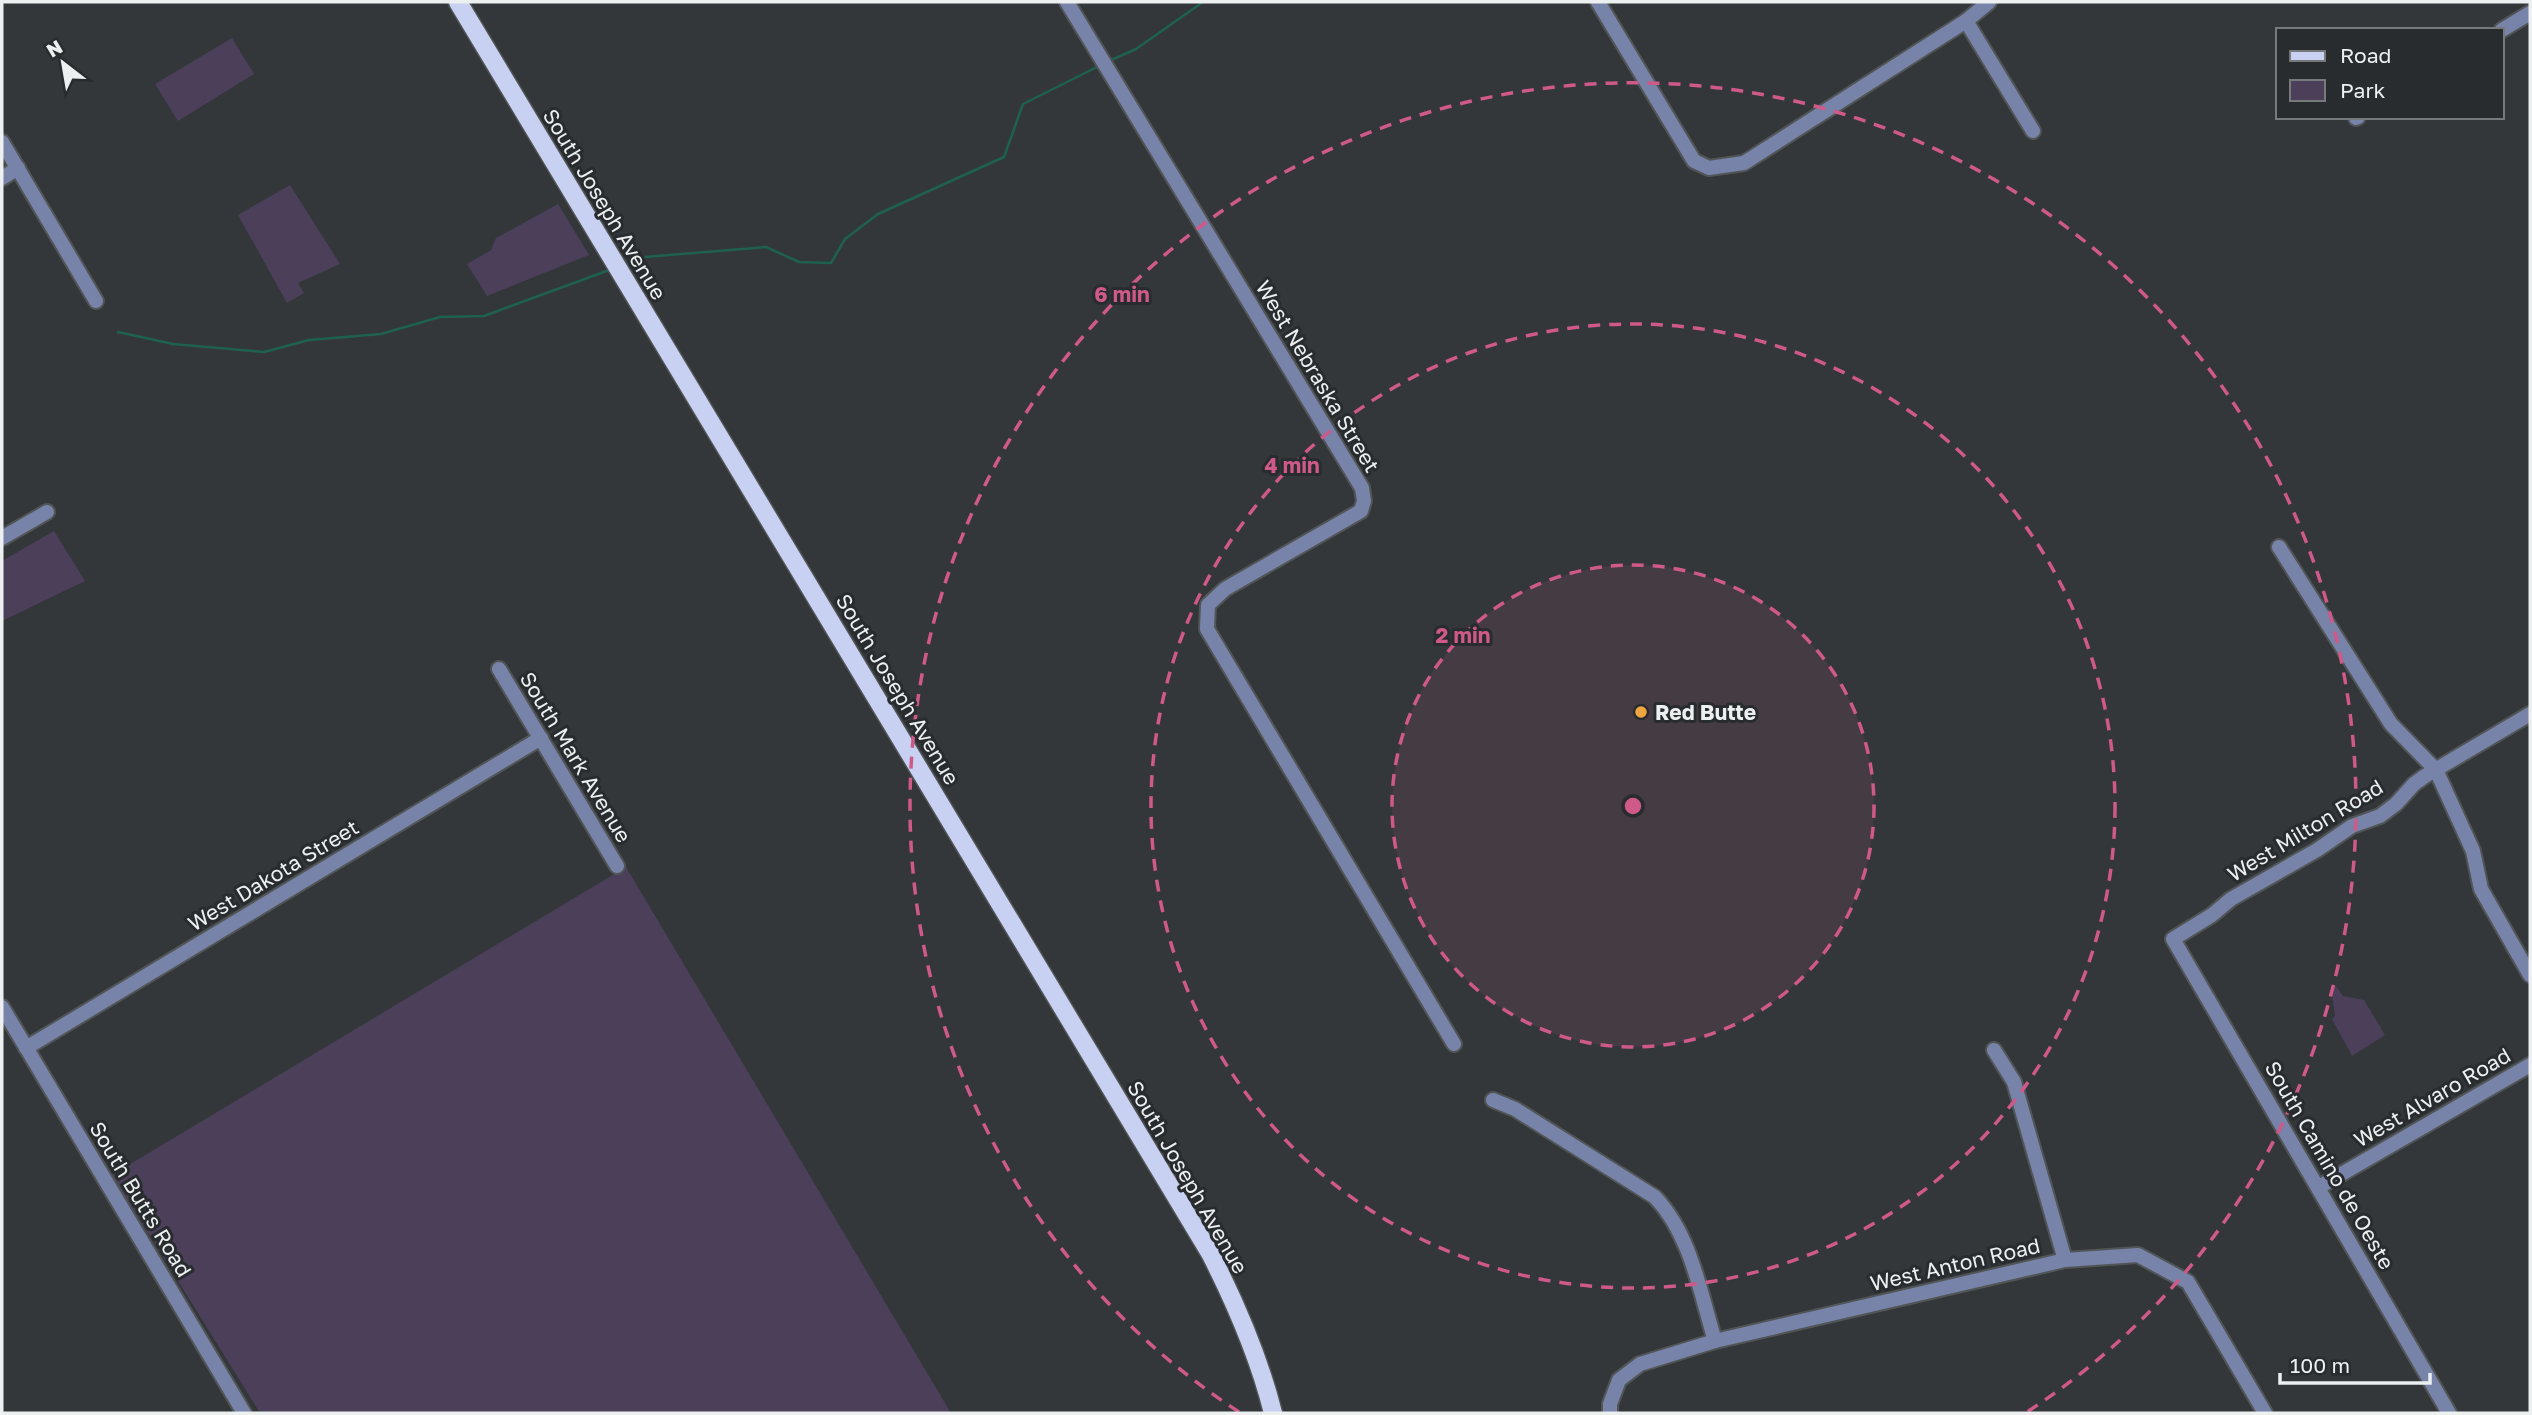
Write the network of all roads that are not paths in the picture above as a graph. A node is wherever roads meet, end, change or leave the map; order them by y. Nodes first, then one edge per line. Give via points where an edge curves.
1 (458, 2) edge
2 (1067, 2) edge
3 (1598, 2) edge
4 (1989, 2) edge
5 (2530, 13) edge
6 (1966, 21) junction
7 (2504, 29) edge
8 (2033, 131) dead end
9 (2, 142) edge
10 (18, 168) junction
11 (2, 178) edge
12 (96, 301) dead end
13 (47, 512) dead end
14 (2, 538) edge
15 (2279, 547) dead end
16 (499, 669) dead end
17 (2530, 714) edge
18 (541, 738) junction
19 (2437, 770) junction
20 (617, 866) dead end
21 (2173, 940) joint
22 (2530, 975) edge
23 (2, 1007) edge
24 (1454, 1044) dead end
25 (26, 1048) junction
26 (1994, 1050) dead end
27 (2530, 1065) edge
28 (1493, 1100) dead end
29 (2319, 1187) junction
30 (2065, 1260) junction
31 (1715, 1341) junction
32 (244, 1413) edge
33 (1273, 1413) edge
34 (1610, 1413) edge
35 (2265, 1413) edge
36 (2449, 1413) edge

1 - 33 main road, South Joseph Avenue via 1210,1252 1240,1315
2 - 24 street, West Nebraska Street via 1362,488 1361,511 1225,589 1208,605 1207,629
3 - 6 street via 1693,161 1709,168 1744,163
4 - 6 street
5 - 7 street
6 - 8 street
9 - 10 street
10 - 11 street
10 - 12 street
13 - 14 street
15 - 19 street via 2391,724
16 - 18 street, South Mark Avenue
17 - 19 street, West Milton Road
18 - 20 street, South Mark Avenue
18 - 25 street, West Dakota Street
19 - 21 street, West Milton Road via 2414,784 2380,816 2352,826
19 - 22 street via 2473,852 2481,889
21 - 29 street, South Camino de Oeste
23 - 25 street, South Butts Road
25 - 32 street, South Butts Road
26 - 30 street via 2014,1082
27 - 29 street, West Alvaro Road
28 - 31 street via 1515,1109 1647,1192 1670,1213 1686,1244
29 - 36 street, South Camino de Oeste
30 - 31 street, West Anton Road
30 - 35 street, West Anton Road via 2138,1255 2188,1282
31 - 34 street, West Anton Road via 1640,1364 1619,1380

